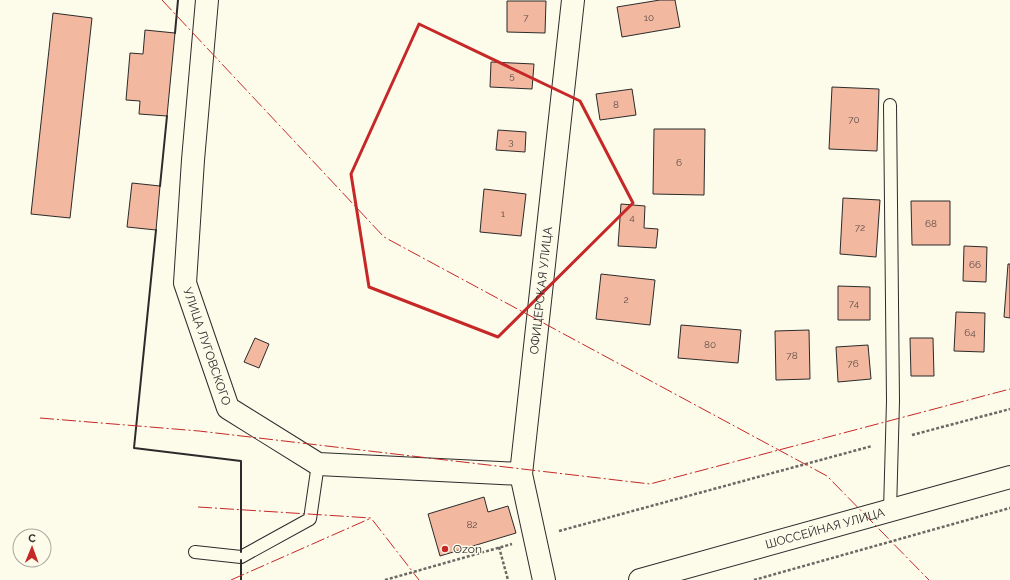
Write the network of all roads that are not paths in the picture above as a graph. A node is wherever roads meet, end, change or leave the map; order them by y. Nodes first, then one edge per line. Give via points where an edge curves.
1 (207, 0) edge
2 (573, 0) edge
3 (890, 105) dead end
4 (318, 464) junction
5 (521, 474) junction
6 (1010, 477) edge
7 (890, 511) junction
8 (195, 552) dead end
9 (544, 580) edge
10 (640, 580) edge

1 - 4 main road, УЛИЦА ЛУГОВСКОГО via 185,282 228,408
2 - 5 main road, ОФИЦЕРСКАЯ УЛИЦА
3 - 7 lane via 893,394
4 - 5 main road, УЛИЦА ЛУГОВСКОГО
4 - 8 lane via 310,518 242,556
5 - 9 main road, ОФИЦЕРСКАЯ УЛИЦА
6 - 7 main road, ШОССЕЙНАЯ УЛИЦА
7 - 10 main road, ШОССЕЙНАЯ УЛИЦА

